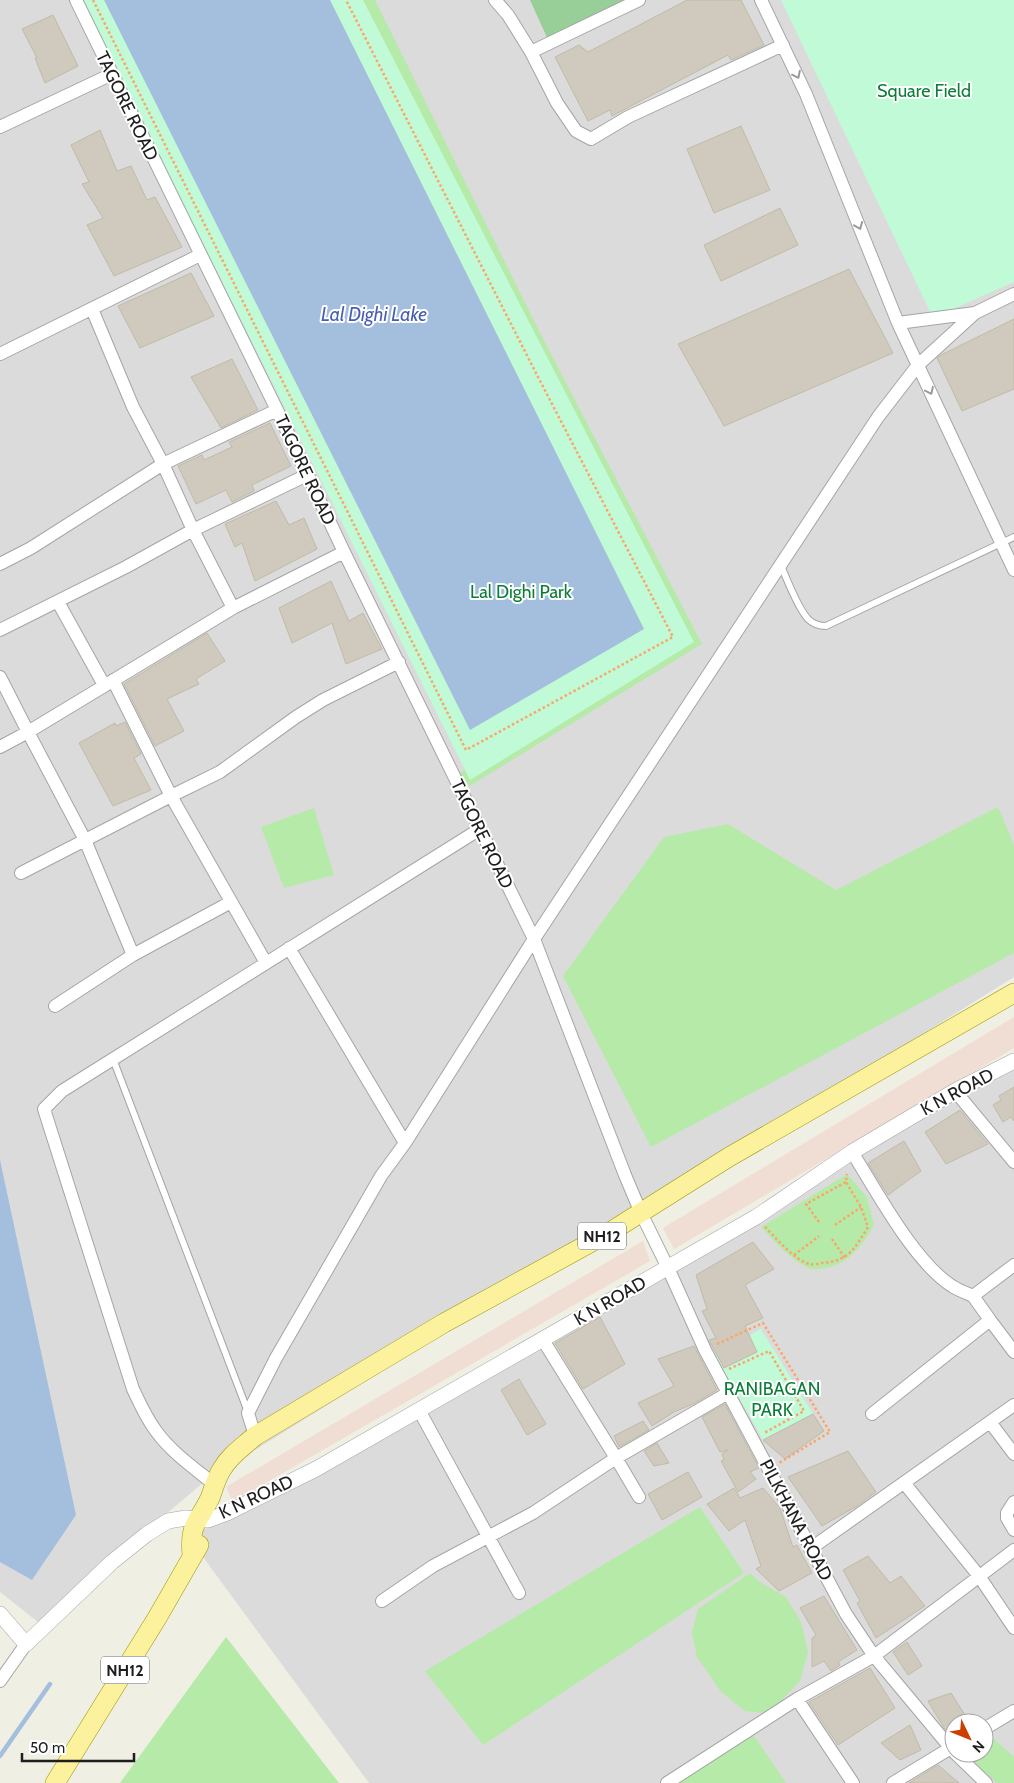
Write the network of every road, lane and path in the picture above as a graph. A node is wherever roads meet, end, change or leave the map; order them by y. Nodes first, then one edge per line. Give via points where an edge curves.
1 (76, 0) edge
2 (93, 0) edge
3 (346, 0) edge
4 (495, 0) edge
5 (639, 0) edge
6 (761, 0) edge
7 (783, 45) junction
8 (531, 52) junction
9 (112, 74) junction
10 (0, 127) edge
11 (200, 255) junction
12 (1014, 294) edge
13 (92, 309) junction
14 (975, 313) junction
15 (898, 323) junction
16 (0, 354) edge
17 (918, 365) junction
18 (277, 410) junction
19 (163, 464) junction
20 (307, 475) junction
21 (193, 530) junction
22 (1014, 537) edge
23 (1002, 544) junction
24 (344, 552) junction
25 (0, 564) edge
26 (781, 566) junction
27 (1014, 570) edge
28 (58, 602) junction
29 (233, 608) junction
30 (0, 630) edge
31 (399, 662) junction
32 (0, 677) edge
33 (109, 682) junction
34 (28, 732) junction
35 (0, 747) edge
36 (171, 796) junction
37 (480, 829) junction
38 (85, 840) junction
39 (21, 873) dead end
40 (231, 902) junction
41 (534, 939) junction
42 (289, 948) junction
43 (133, 955) junction
44 (266, 963) junction
45 (1014, 993) edge
46 (56, 1006) dead end
47 (113, 1058) junction
48 (1014, 1061) edge
49 (955, 1091) junction
50 (405, 1143) junction
51 (852, 1152) junction
52 (1014, 1162) edge
53 (846, 1182) junction
54 (861, 1207) junction
55 (641, 1213) junction
56 (756, 1217) junction
57 (820, 1222) dead end
58 (835, 1225) dead end
59 (819, 1236) dead end
60 (832, 1239) dead end
61 (794, 1255) junction
62 (845, 1258) junction
63 (1014, 1266) edge
64 (668, 1268) junction
65 (973, 1296) junction
66 (990, 1320) junction
67 (543, 1340) junction
68 (704, 1350) junction
69 (1014, 1352) edge
70 (729, 1369) dead end
71 (728, 1393) junction
72 (1014, 1405) edge
73 (419, 1410) junction
74 (248, 1413) junction
75 (872, 1414) dead end
76 (990, 1422) junction
77 (763, 1434) dead end
78 (255, 1436) junction
79 (1014, 1454) edge
80 (616, 1458) junction
81 (769, 1468) junction
82 (905, 1484) junction
83 (212, 1491) junction
84 (639, 1497) dead end
85 (1014, 1502) edge
86 (202, 1520) junction
87 (1014, 1530) edge
88 (489, 1537) junction
89 (810, 1549) junction
90 (1014, 1550) edge
91 (979, 1576) junction
92 (519, 1593) dead end
93 (382, 1602) dead end
94 (0, 1614) edge
95 (1014, 1628) edge
96 (26, 1644) junction
97 (874, 1656) junction
98 (0, 1681) edge
99 (797, 1699) junction
100 (1014, 1711) edge
101 (994, 1723) edge
102 (944, 1739) edge
103 (944, 1755) edge
104 (966, 1763) edge
105 (55, 1783) edge
106 (667, 1783) edge
107 (853, 1783) edge
108 (893, 1783) edge
109 (986, 1783) edge

1 - 9 street, TAGORE ROAD
2 - 3 path via 466,750 674,637
4 - 8 street
5 - 8 street
6 - 7 street
7 - 8 street via 628,116 591,139 576,131 556,103
7 -> 15 street via 806,94
9 - 10 street
9 - 11 street, TAGORE ROAD
11 - 13 street
11 - 18 street, TAGORE ROAD
12 - 14 street
13 - 16 street
13 - 19 street via 133,407
14 - 15 street
14 - 17 street
15 - 17 street
17 -> 23 street
17 - 26 street via 878,417
18 - 19 street
18 - 20 street, TAGORE ROAD
19 - 21 street
19 - 25 street via 31,548
20 - 21 street
20 - 24 street, TAGORE ROAD
21 - 28 street
21 - 29 street
22 - 23 lane
23 - 26 lane via 826,626 818,626 808,620
23 - 27 street
24 - 29 street
24 - 31 street, TAGORE ROAD
26 - 41 street
28 - 30 street
28 - 33 street
29 - 33 street
31 - 36 street via 323,700 220,772
31 - 37 street, TAGORE ROAD
32 - 34 street
33 - 34 street
33 - 36 street
34 - 35 street
34 - 38 street
36 - 38 street
36 - 40 street
37 - 41 street, TAGORE ROAD
37 - 42 street
38 - 39 street
38 - 43 street
40 - 43 street
40 - 44 street
41 - 50 street
41 - 55 street, TAGORE ROAD
42 - 44 street
42 - 50 street
43 - 46 street
44 - 47 street
45 - 55 main road, NH12 via 729,1157
47 - 74 lane
47 - 83 street via 62,1091 44,1110 133,1390 157,1433
48 - 49 street, K N ROAD
49 - 51 street, K N ROAD
49 - 52 street
50 - 74 street via 382,1176 291,1332
51 - 53 path
51 - 56 street, K N ROAD
51 - 65 street via 904,1234 928,1264 952,1286
53 - 54 path
53 - 57 path via 806,1204
54 - 58 path
54 - 62 path via 868,1227
55 - 64 street, PILKHANA ROAD
55 - 78 main road, NH12 via 444,1323
56 - 61 path
56 - 64 street, K N ROAD
59 - 61 path
60 - 62 path
61 - 62 path via 809,1264
63 - 65 street
64 - 67 street, K N ROAD
64 - 68 street, PILKHANA ROAD
65 - 66 street
66 - 69 street
66 - 75 street
67 - 73 street, K N ROAD
67 - 80 street
68 - 71 street, PILKHANA ROAD
68 - 81 path via 763,1324 830,1432
70 - 77 path via 769,1350 804,1411
71 - 80 street
71 - 81 street, PILKHANA ROAD
72 - 76 street
73 - 86 street, K N ROAD via 316,1469 227,1513
73 - 88 street
74 - 78 street
76 - 79 street
76 - 82 street
78 - 83 main road, NH12 via 222,1468
80 - 84 street
80 - 88 street via 533,1513
81 - 89 street, PILKHANA ROAD
82 - 89 street
82 - 91 street
83 - 86 main road, NH12
85 - 87 street via 1007,1518
86 - 96 street via 168,1521 147,1534 112,1562
86 - 105 main road, NH12 via 190,1540 192,1555 157,1618
88 - 92 street
88 - 93 street via 434,1566
89 - 97 street, PILKHANA ROAD
90 - 91 street
91 - 95 street
91 - 97 street
94 - 96 street
96 - 98 street
97 - 99 street
97 - 102 street, PILKHANA ROAD
99 - 106 street
99 - 107 street
100 - 101 street
103 - 108 street
104 - 109 street, PILKHANA ROAD

